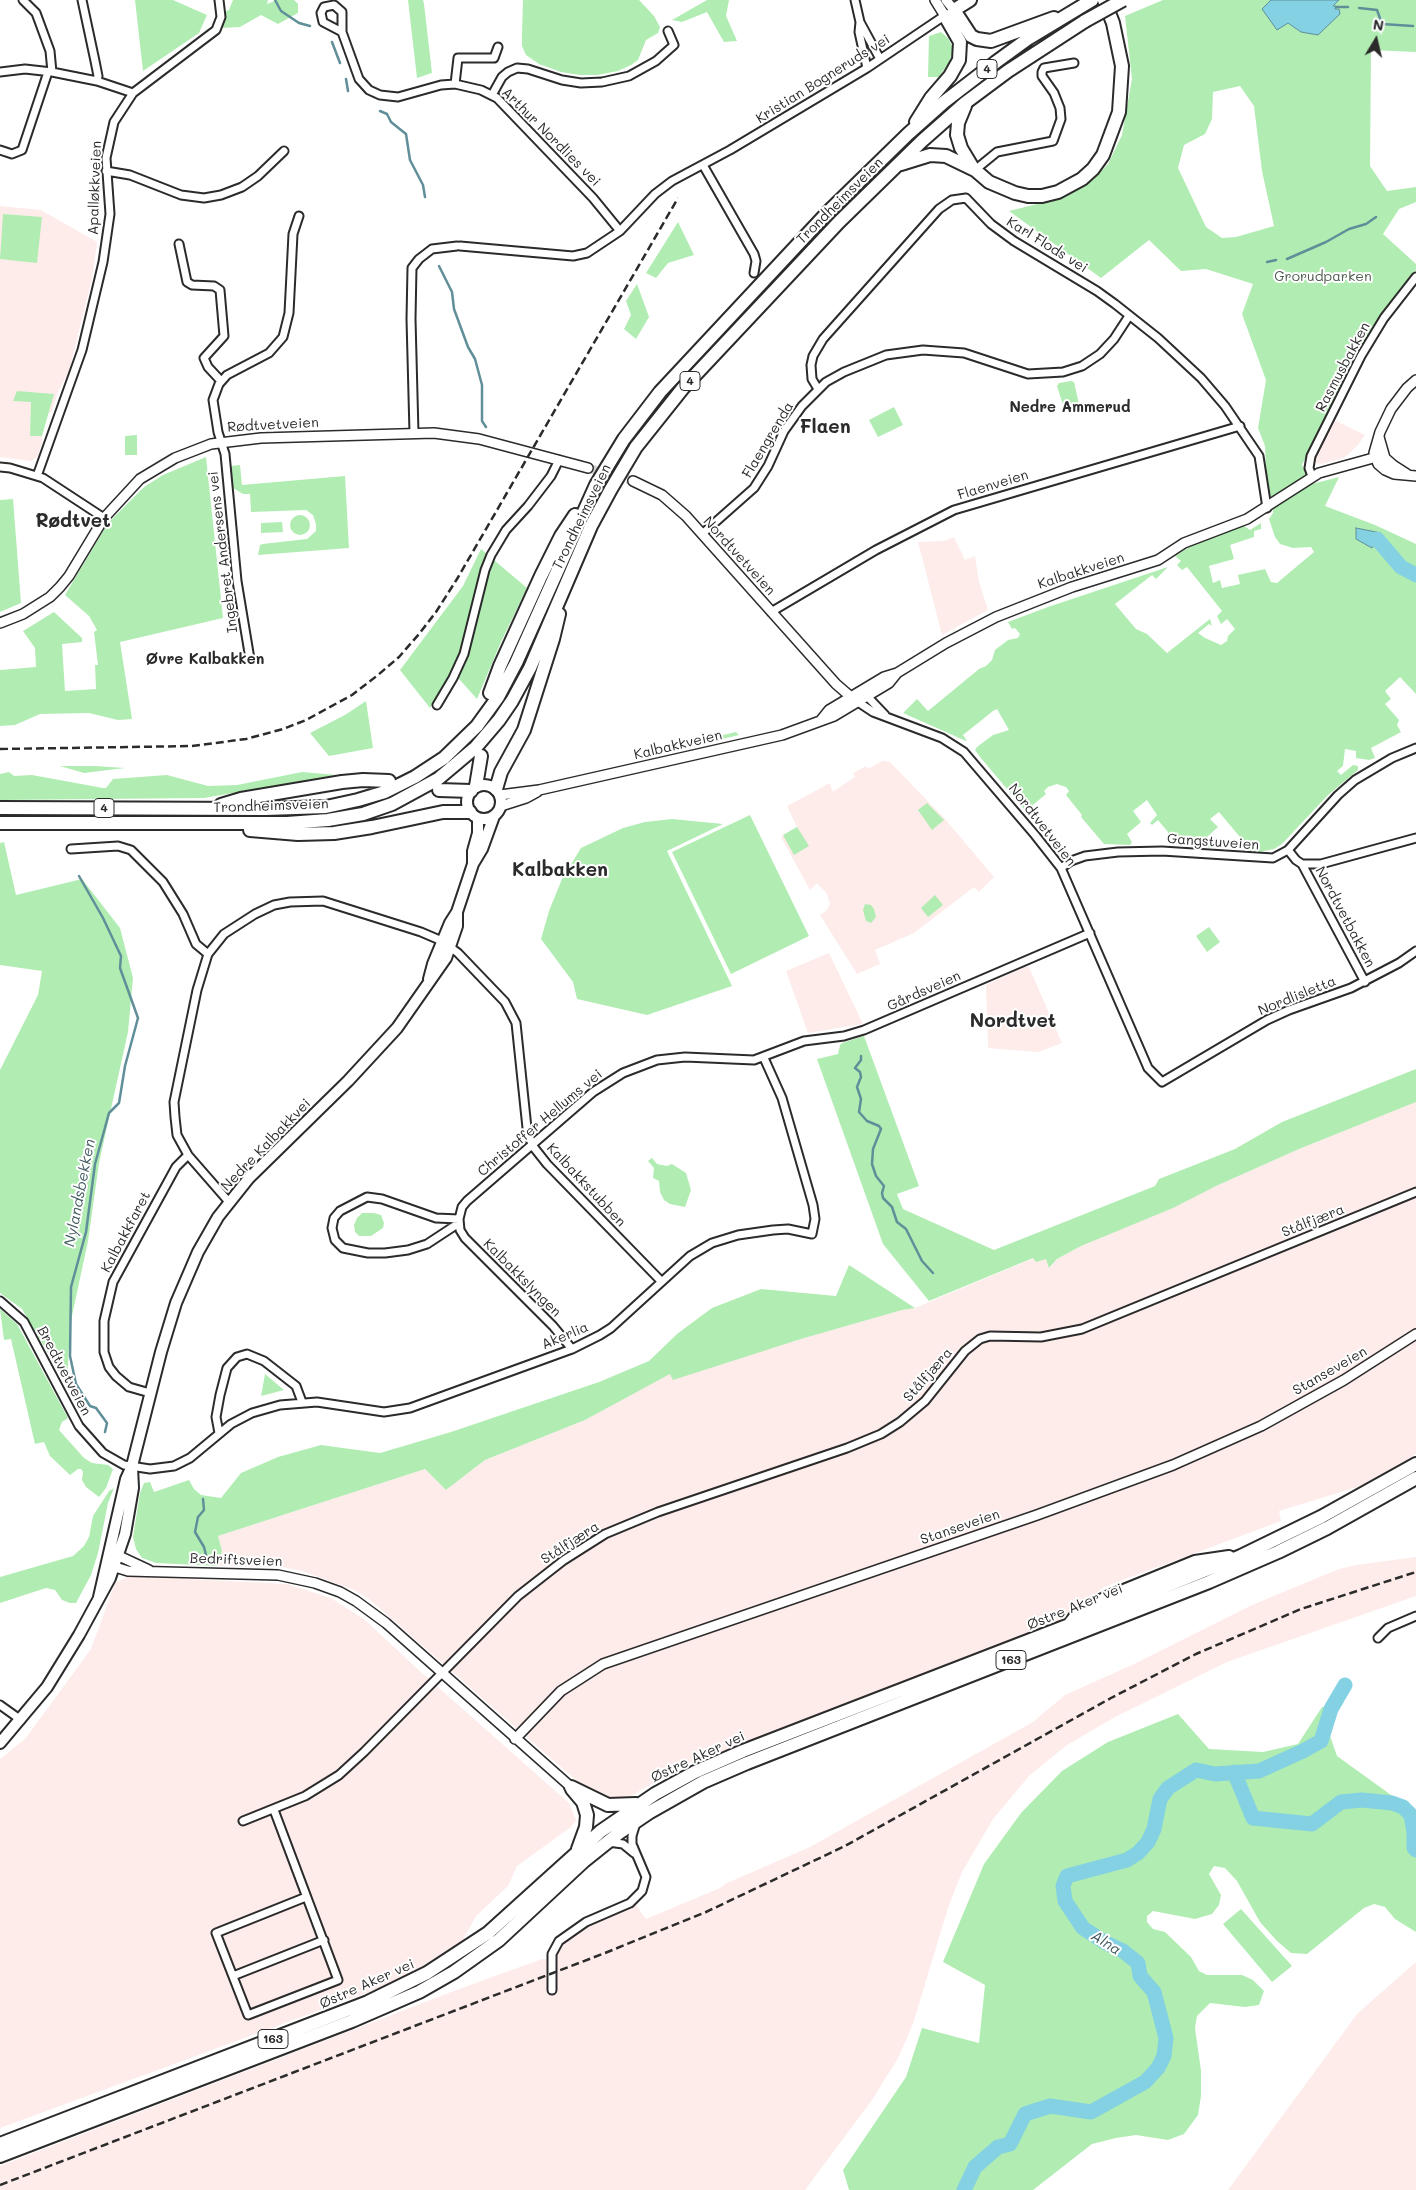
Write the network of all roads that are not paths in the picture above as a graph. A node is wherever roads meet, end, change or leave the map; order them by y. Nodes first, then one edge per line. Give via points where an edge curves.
1 (23, 0) edge
2 (82, 0) edge
3 (219, 0) edge
4 (855, 0) edge
5 (935, 0) edge
6 (970, 0) edge
7 (1092, 0) edge
8 (1104, 0) edge
9 (1123, 0) edge
10 (948, 9) edge
11 (1076, 9) junction
12 (860, 22) junction
13 (668, 31) dead end
14 (342, 32) dead end
15 (498, 47) dead end
16 (880, 59) junction
17 (1074, 63) dead end
18 (867, 68) junction
19 (0, 72) edge
20 (50, 72) junction
21 (97, 81) junction
22 (455, 84) junction
23 (133, 93) junction
24 (492, 95) junction
25 (966, 103) junction
26 (908, 134) junction
27 (0, 150) edge
28 (284, 151) dead end
29 (703, 165) junction
30 (896, 166) junction
31 (975, 170) junction
32 (106, 171) junction
33 (299, 216) dead end
34 (620, 231) junction
35 (179, 244) dead end
36 (754, 273) dead end
37 (1416, 276) edge
38 (1129, 316) junction
39 (1416, 380) edge
40 (221, 381) junction
41 (818, 389) junction
42 (1240, 426) junction
43 (414, 434) junction
44 (221, 442) junction
45 (1379, 456) junction
46 (559, 460) junction
47 (0, 467) edge
48 (588, 468) tunnel mouth
49 (37, 476) junction
50 (1312, 476) junction
51 (1413, 476) edge
52 (633, 481) tunnel mouth
53 (588, 500) junction
54 (1266, 508) junction
55 (104, 518) junction
56 (702, 534) junction
57 (565, 586) junction
58 (772, 612) junction
59 (0, 623) edge
60 (250, 659) dead end
61 (490, 693) dead end
62 (864, 693) junction
63 (854, 699) junction
64 (437, 705) dead end
65 (885, 716) junction
66 (1416, 748) edge
67 (481, 756) dead end
68 (389, 781) dead end
69 (474, 789) junction
70 (440, 790) dead end
71 (539, 790) junction
72 (498, 792) junction
73 (500, 806) junction
74 (0, 808) edge
75 (209, 809) junction
76 (474, 815) junction
77 (494, 816) junction
78 (0, 823) edge
79 (206, 823) junction
80 (1416, 838) edge
81 (71, 849) dead end
82 (1288, 850) junction
83 (473, 864) junction
84 (1302, 864) junction
85 (1061, 868) junction
86 (1090, 933) junction
87 (446, 944) junction
88 (1416, 951) edge
89 (208, 954) junction
90 (1365, 982) junction
91 (764, 1058) junction
92 (1162, 1082) joint
93 (532, 1144) junction
94 (188, 1155) junction
95 (1416, 1192) edge
96 (229, 1202) junction
97 (459, 1221) junction
98 (661, 1281) junction
99 (0, 1301) edge
100 (1416, 1334) edge
101 (572, 1349) junction
102 (150, 1393) junction
103 (302, 1402) junction
104 (219, 1433) junction
105 (1416, 1464) edge
106 (132, 1466) junction
107 (1416, 1478) edge
108 (114, 1561) junction
109 (1416, 1616) edge
110 (1378, 1638) dead end
111 (441, 1673) junction
112 (0, 1705) edge
113 (21, 1720) junction
114 (515, 1739) junction
115 (0, 1743) edge
116 (571, 1788) junction
117 (639, 1804) junction
118 (274, 1810) junction
119 (637, 1820) junction
120 (243, 1822) dead end
121 (607, 1842) junction
122 (577, 1852) junction
123 (635, 1853) junction
124 (306, 1897) junction
125 (324, 1940) junction
126 (233, 1976) junction
127 (552, 1990) dead end
128 (0, 2144) edge
129 (0, 2156) edge

1 - 20 street via 36,13 50,51
2 - 21 street
3 - 23 street, Apalløkkveien via 221,17 216,30
4 - 12 street
5 - 10 street
6 - 10 highway
7 - 11 highway, Trondheimsveien / 4
8 - 31 highway via 1119,45 1121,90 1119,112 1111,138 1093,169 1058,192 1042,196 1005,190
9 - 25 highway, Trondheimsveien / 4, bridge via 1022,61
10 - 11 highway via 971,36 984,41
10 - 16 street, Kristian Bogneruds vei
10 - 26 highway via 960,42 959,60
11 - 26 highway, Trondheimsveien / 4 via 989,67
12 - 16 street
12 - 18 street
13 - 24 street via 674,45 656,61 629,76 580,83 517,68 502,77
14 - 22 street, Arthur Nordlies vei via 358,79 369,90 398,97
15 - 22 street via 494,58 458,58
16 - 18 street, Kristian Bogneruds vei
17 - 31 street via 1044,68 1042,72 1060,108 1061,119 1053,141 997,152
18 - 29 street, Kristian Bogneruds vei
19 - 20 street via 24,69
20 - 21 street
20 - 27 street via 22,150 12,154
21 - 23 street
22 - 24 street, Arthur Nordlies vei
23 - 32 street, Apalløkkveien via 118,113 110,132
24 - 34 street, Arthur Nordlies vei via 508,107
25 - 30 highway, Trondheimsveien / 4
25 - 31 highway via 957,135
26 - 53 highway, Trondheimsveien / 4 via 822,219 660,392 624,439
28 - 32 street via 242,188 204,198 181,195 130,175
29 - 34 street, Kristian Bogneruds vei via 664,187
29 - 36 street via 754,254
30 - 31 highway via 936,154
30 - 57 highway, Trondheimsveien / 4 via 682,388 656,420 611,489
32 - 49 street, Apalløkkveien via 110,214 102,268 82,350
33 - 40 street via 292,234 289,313 283,337 269,353
34 - 43 street, Kristian Bogneruds vei via 579,256 459,246 432,249 418,259 412,268
35 - 40 street via 186,282 214,286 220,290 224,336 204,358
37 - 50 street, Rasmusbakken via 1381,322 1361,356 1311,456
38 - 41 street, Flaengrenda via 1114,340 1100,354 1082,366 1064,372 1028,374 964,353 904,351 856,365
38 - 41 street, Karl Flods vei via 1097,291 1014,241 991,224 969,199 958,198 939,209 823,339 811,365 812,378
38 - 42 street, Karl Flods vei via 1201,378
39 - 45 street via 1391,409 1374,448
40 - 44 street, Ingebret Andersens vei via 213,400
41 - 56 street, Flaengrenda via 789,424 754,488
42 - 54 street, Karl Flods vei via 1259,456
42 - 58 street, Flaenveien via 954,510 876,550
43 - 44 street, Rødtvetveien
43 - 46 street, Rødtvetveien via 479,439
44 - 55 street, Rødtvetveien via 187,452 152,471 130,489
44 - 60 street, Ingebret Andersens vei via 239,598
45 - 50 street
45 - 51 street via 1378,464 1389,472
46 - 48 street
46 - 64 street via 551,476 506,530 491,556 467,644
47 - 49 street
49 - 55 street
50 - 54 street, Kalbakkveien
52 - 56 street, Nordtvetveien via 648,486 667,499
53 - 61 highway via 553,550
53 - 75 highway, Trondheimsveien / 4 via 506,684 477,726 444,758 400,785 343,804 286,809
54 - 62 street, Kalbakkveien via 1241,522 1184,543 1158,560 1066,589 996,616 897,673 889,683
55 - 59 street, Rødtvetveien via 60,587 23,614
56 - 58 street, Nordtvetveien
57 - 72 highway via 553,639 524,730 501,772
57 - 79 highway, Trondheimsveien / 4 via 530,668 512,701 476,747 438,779 392,804 347,817 287,823
58 - 63 street, Nordtvetveien via 836,684
62 - 63 street, Kalbakkveien
62 - 65 street, Nordtvetveien
63 - 65 street, Nordtvetveien
63 - 71 street, Kalbakkveien via 829,710 821,720 764,740
65 - 85 street, Nordtvetveien via 942,738 964,752
66 - 82 street, Gangstuveien via 1392,758 1345,787
67 - 69 highway
68 - 75 highway via 342,782 241,799
69 - 70 highway
69 - 72 main road via 487,785
69 - 76 main road via 467,799
71 - 72 street, Kalbakkveien
71 - 73 street, Kalbakkveien
72 - 73 main road
73 - 77 main road
74 - 75 highway, Trondheimsveien / 4
76 - 77 main road via 483,819
76 - 79 highway via 443,812 353,831 316,834 277,833
76 - 83 main road, Nedre Kalbakkvei via 478,833
77 - 83 main road, Nedre Kalbakkvei
78 - 79 highway, Trondheimsveien / 4
80 - 84 street via 1336,861
81 - 89 street via 118,846 131,850 169,890 196,944
82 - 84 street, Nordtvetbakken
82 - 85 street, Gangstuveien via 1273,858 1162,851 1100,853 1071,861
83 - 87 main road, Nedre Kalbakkvei via 457,912 457,926
84 - 90 street, Nordtvetbakken
85 - 86 street, Nordtvetveien
86 - 91 street, Gårdsveien via 873,1027 844,1036 804,1041
86 - 92 street, Nordtvetveien via 1148,1068
87 - 89 street via 337,904 307,900 274,905 255,914 224,934
87 - 93 street, Kalbakkstubben via 493,990 514,1018 527,1128
87 - 96 main road, Nedre Kalbakkvei via 441,968 376,1052 254,1172
88 - 90 street, Nordlisletta
89 - 94 street via 197,990 174,1102 177,1135
90 - 92 street, Nordlisletta via 1267,1020
91 - 93 street, Christoffer Hellums vei via 685,1057 644,1063 605,1083
91 - 98 street, Akerlia via 782,1098 813,1205 812,1234 782,1229 729,1237 695,1253
93 - 97 street, Christoffer Hellums vei via 467,1201
93 - 98 street, Kalbakkstubben via 547,1164
94 - 96 street
94 - 102 street, Kalbakkfaret via 176,1167 135,1240 113,1282 106,1308 104,1340 109,1367 129,1386
95 - 111 street, Stålfjæra via 1082,1329 1041,1337 990,1336 980,1339 965,1352 925,1401 881,1434 631,1522 576,1551 518,1596
96 - 102 main road, Nedre Kalbakkvei via 207,1236 183,1285
97 - 97 street via 436,1218 367,1197 340,1210 332,1228 335,1240 344,1248 385,1253 427,1244
97 - 101 street, Kalbakkslyngen via 469,1242
98 - 101 street, Akerlia via 611,1328
99 - 106 street, Bredtvetveien via 24,1322 78,1426 103,1453
100 - 114 street, Stanseveien via 1344,1380 1261,1426 1173,1465 603,1664 561,1691
101 - 103 street, Akerlia via 402,1410 384,1412
102 - 106 main road, Nedre Kalbakkvei
103 - 104 street, Akerlia via 259,1411 241,1418
103 - 104 street via 296,1386 264,1361 248,1354 237,1357 228,1365 221,1388 216,1417
104 - 106 street, Akerlia via 190,1458 174,1466 159,1469
105 - 117 highway, Østre Aker vei / 163 via 1321,1517 1241,1556 1195,1562 1108,1597 1080,1611 1070,1625 726,1758 675,1782
106 - 108 main road, Nedre Kalbakkvei via 133,1488
107 - 119 highway, Østre Aker vei / 163 via 1327,1528 1253,1563 739,1766 682,1793
108 - 111 street, Bedriftsveien via 128,1571 278,1575 328,1587 374,1614
108 - 113 main road, Nedre Kalbakkvei via 107,1585 79,1635
109 - 110 street via 1394,1624
111 - 114 street, Bedriftsveien
111 - 118 street via 350,1766 311,1793
112 - 113 street
113 - 115 main road, Nedre Kalbakkvei
114 - 116 street, Bedriftsveien
116 - 117 highway via 608,1806
116 - 122 highway via 583,1802 587,1816
117 - 122 highway, Østre Aker vei / 163
118 - 120 street
118 - 124 street
119 - 121 highway, Østre Aker vei / 163
119 - 123 street via 632,1836
121 - 123 street via 623,1844
121 - 129 highway, Østre Aker vei / 163 via 499,1940 419,1992 352,2021
122 - 128 highway, Østre Aker vei / 163 via 488,1933 446,1962 390,1993
123 - 127 street via 646,1877 642,1891 630,1903 586,1922 559,1941 552,1954
124 - 125 street
124 - 126 street via 216,1933
125 - 126 street
125 - 126 street via 338,1980 248,2014

